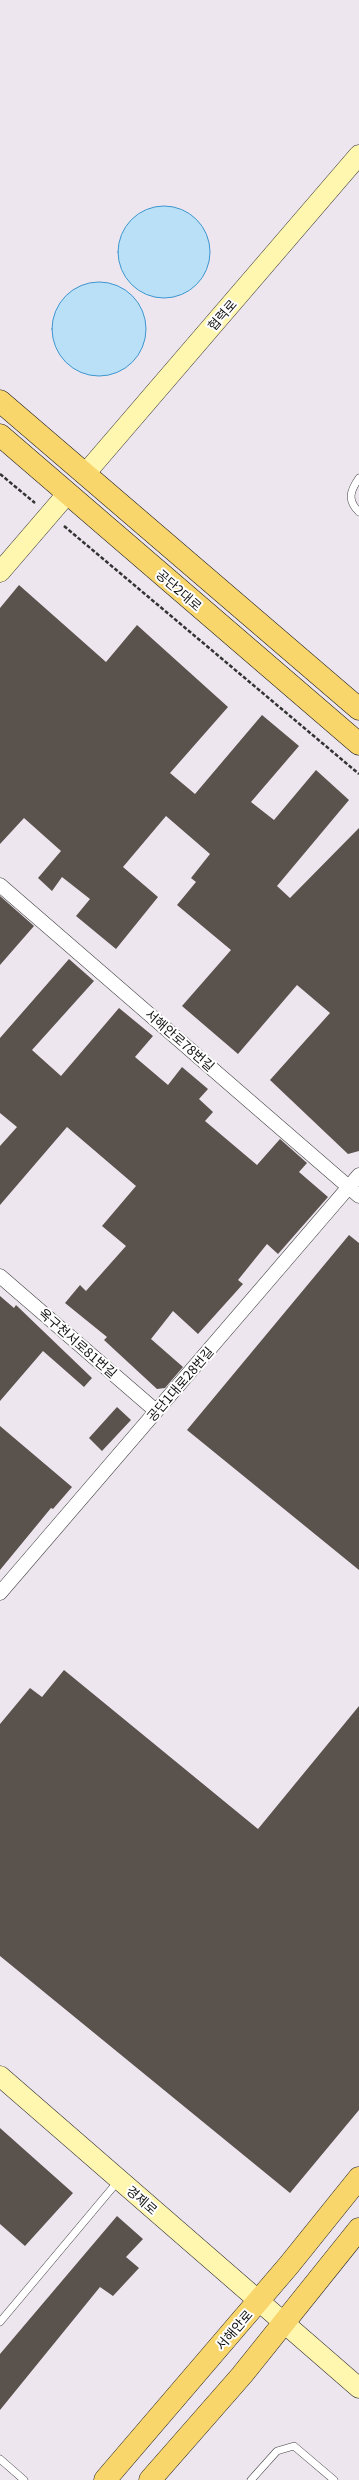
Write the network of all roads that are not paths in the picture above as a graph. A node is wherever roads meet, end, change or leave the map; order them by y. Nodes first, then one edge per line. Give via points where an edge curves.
1 (359, 155) edge
2 (0, 401) edge
3 (0, 435) edge
4 (85, 474) junction
5 (359, 478) edge
6 (67, 494) junction
7 (359, 512) edge
8 (0, 572) edge
9 (359, 709) edge
10 (359, 744) edge
11 (0, 885) edge
12 (359, 1174) edge
13 (354, 1191) edge
14 (0, 1276) edge
15 (156, 1411) junction
16 (0, 1593) edge
17 (0, 2076) edge
18 (359, 2178) edge
19 (119, 2180) junction
20 (359, 2229) edge
21 (258, 2301) junction
22 (0, 2322) edge
23 (283, 2323) junction
24 (359, 2388) edge
25 (0, 2459) edge
26 (24, 2480) edge
27 (105, 2480) edge
28 (150, 2480) edge
29 (251, 2480) edge
30 (334, 2480) edge

1 - 4 street, 협력로
2 - 4 main road, 공단2대로
3 - 6 main road, 공단2대로
4 - 6 main road
4 - 9 main road, 공단2대로
5 - 7 lane via 352,488 350,498
6 - 8 street
6 - 10 main road, 공단2대로
11 - 13 street, 서해안로78번길
12 - 13 street, 공단1대로28번길
13 - 15 street, 공단1대로28번길
14 - 15 street, 옥구천서로81번길
15 - 16 street, 공단1대로28번길
17 - 19 street, 경제로
18 - 21 main road, 서해안로
19 - 21 street, 경제로
19 - 22 lane
20 - 23 main road
21 - 23 street, 경제로
21 - 27 main road, 서해안로
23 - 24 street
23 - 28 main road
25 - 26 lane
29 - 30 lane via 277,2451 294,2446

